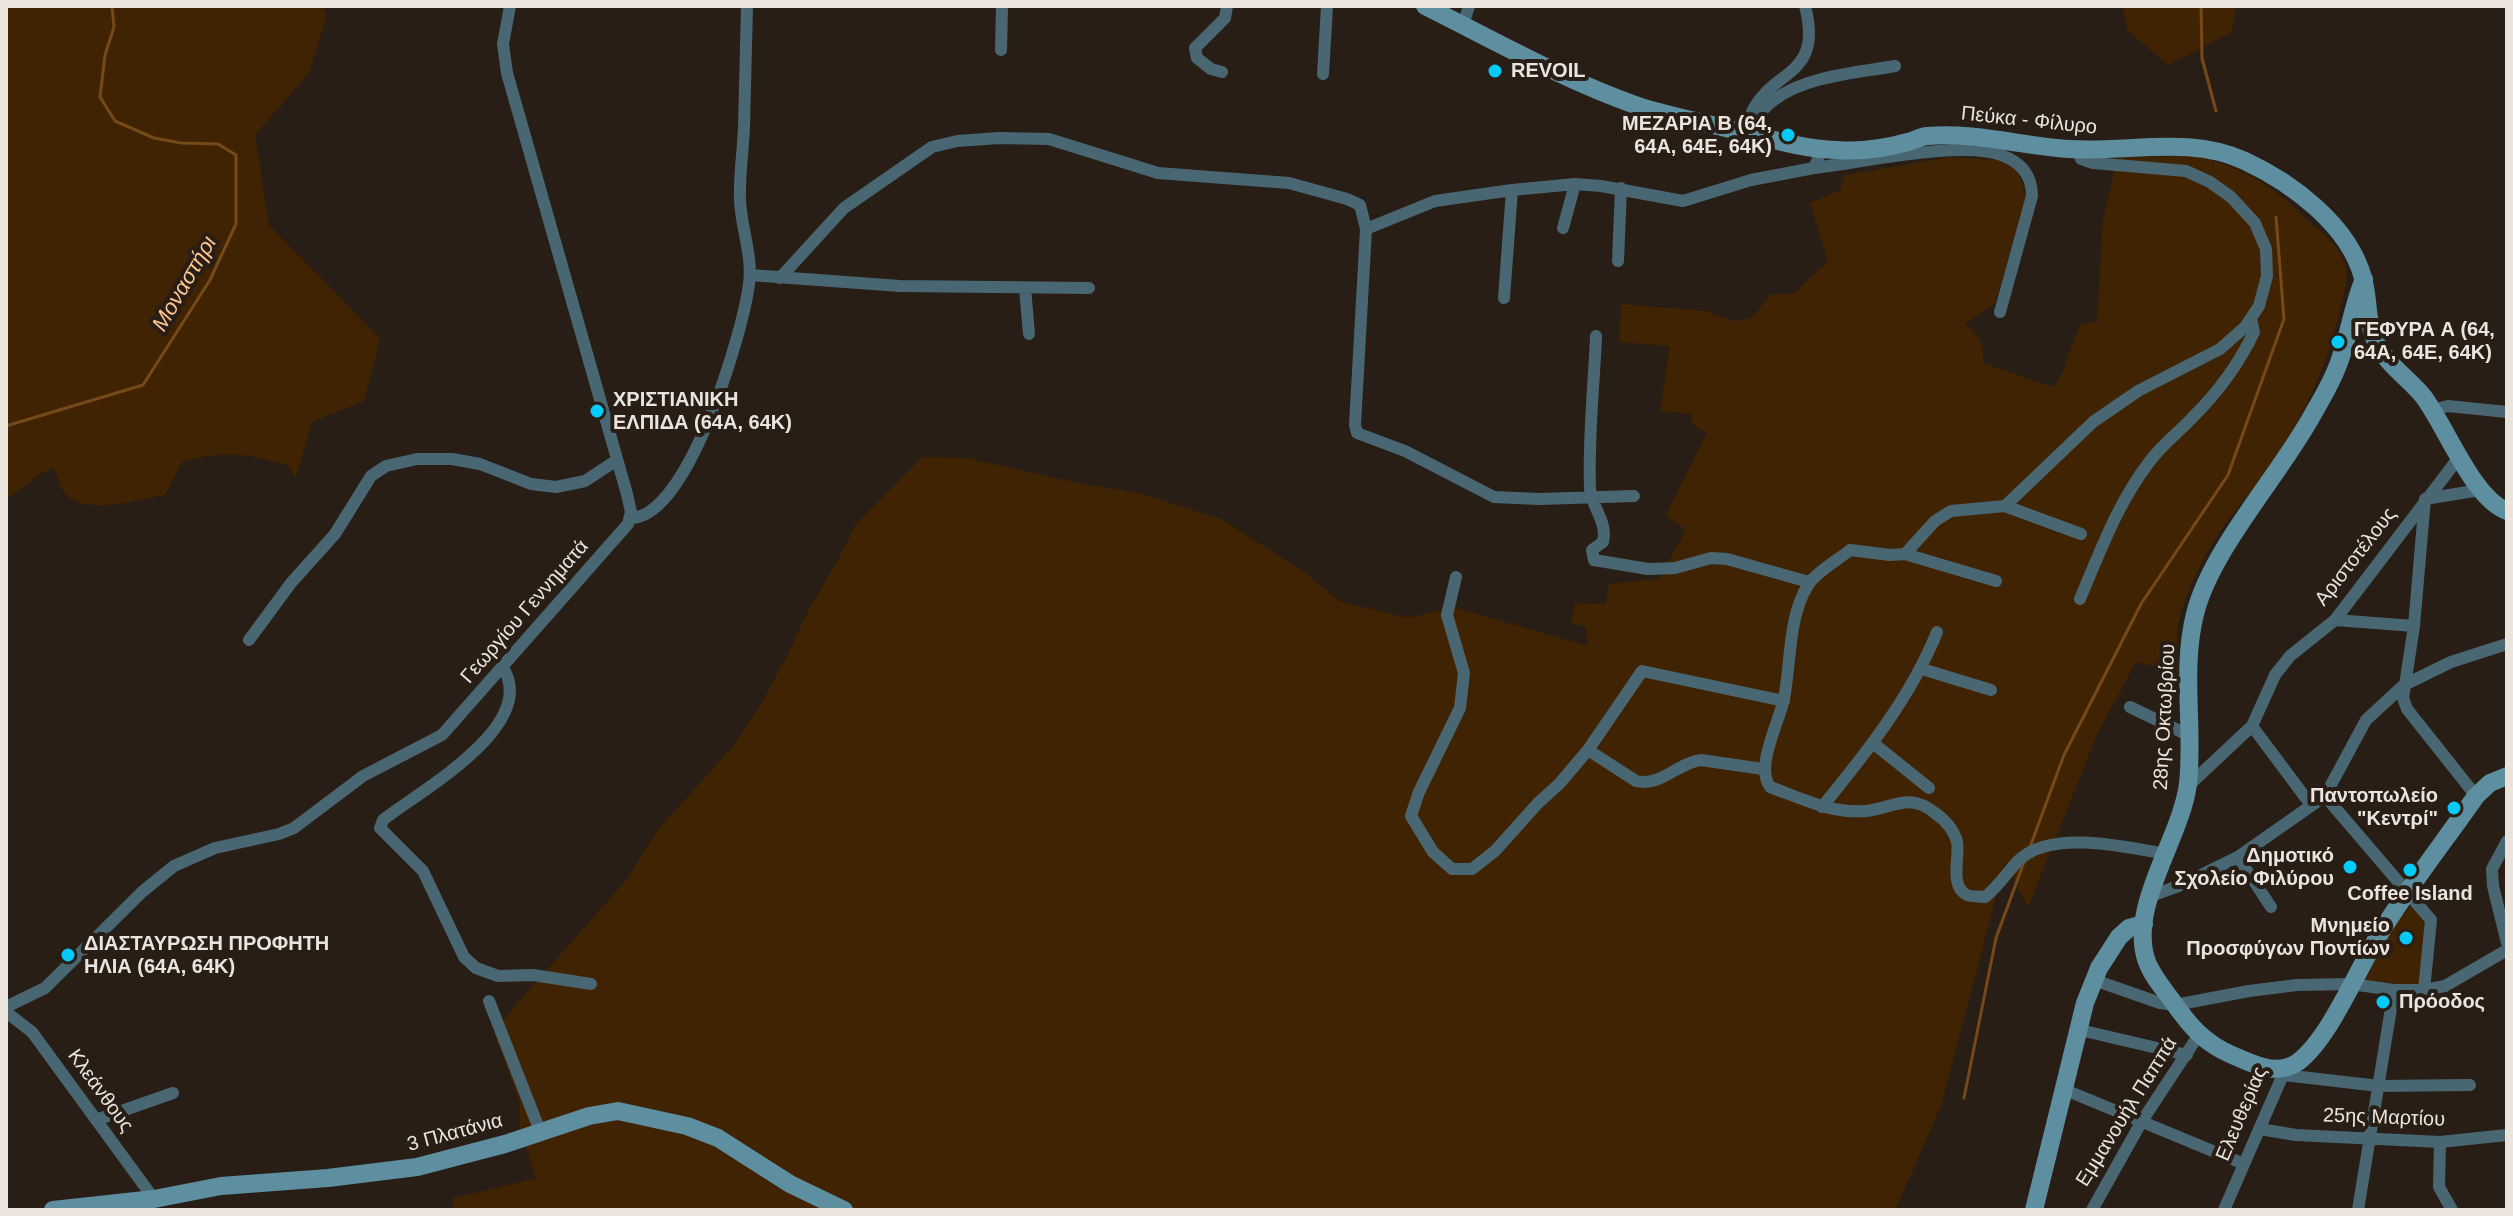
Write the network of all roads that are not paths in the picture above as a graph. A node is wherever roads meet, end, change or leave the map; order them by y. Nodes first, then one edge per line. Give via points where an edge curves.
1 (510, 6) edge
2 (747, 6) edge
3 (1002, 6) edge
4 (1227, 6) edge
5 (1327, 6) edge
6 (1425, 6) edge
7 (1469, 6) edge
8 (1805, 6) edge
9 (1463, 25) junction
10 (1001, 50) dead end
11 (1895, 66) dead end
12 (1222, 72) dead end
13 (1323, 74) dead end
14 (1744, 132) junction
15 (1822, 149) junction
16 (2078, 150) junction
17 (1814, 168) junction
18 (1575, 184) junction
19 (1621, 188) junction
20 (1512, 190) junction
21 (1563, 228) dead end
22 (1366, 229) junction
23 (1618, 261) dead end
24 (750, 275) junction
25 (780, 278) junction
26 (2364, 279) junction
27 (1025, 288) junction
28 (1089, 288) dead end
29 (1504, 298) dead end
30 (2000, 312) dead end
31 (2251, 319) junction
32 (1029, 334) dead end
33 (1596, 336) dead end
34 (2433, 410) junction
35 (2507, 412) edge
36 (2460, 456) junction
37 (617, 460) junction
38 (2480, 490) junction
39 (1591, 496) junction
40 (1634, 496) dead end
41 (2425, 499) junction
42 (2005, 506) junction
43 (2507, 511) edge
44 (630, 518) junction
45 (2081, 534) dead end
46 (1905, 554) junction
47 (1456, 577) dead end
48 (1996, 581) dead end
49 (1809, 582) junction
50 (2080, 599) dead end
51 (2335, 620) junction
52 (2414, 626) junction
53 (1937, 632) dead end
54 (249, 640) dead end
55 (2507, 644) edge
56 (502, 666) junction
57 (1922, 669) junction
58 (2404, 685) junction
59 (1991, 690) dead end
60 (1784, 701) junction
61 (2130, 707) dead end
62 (2252, 726) junction
63 (2188, 735) junction
64 (1873, 743) junction
65 (1588, 750) junction
66 (1763, 769) junction
67 (2507, 776) edge
68 (2188, 786) junction
69 (1929, 788) dead end
70 (2325, 796) junction
71 (2476, 796) junction
72 (2311, 805) junction
73 (1822, 807) junction
74 (2507, 841) edge
75 (2166, 854) junction
76 (2238, 857) junction
77 (2409, 893) junction
78 (2151, 896) junction
79 (2271, 907) dead end
80 (2144, 924) junction
81 (2507, 943) edge
82 (2507, 950) edge
83 (2094, 980) junction
84 (591, 984) dead end
85 (2351, 984) junction
86 (2394, 990) junction
87 (2424, 990) junction
88 (489, 1001) dead end
89 (2175, 1005) junction
90 (6, 1010) edge
91 (2080, 1030) junction
92 (2198, 1036) junction
93 (2187, 1055) junction
94 (2285, 1071) junction
95 (2470, 1085) dead end
96 (2379, 1086) junction
97 (2063, 1089) junction
98 (173, 1093) dead end
99 (96, 1120) junction
100 (2142, 1121) junction
101 (2260, 1129) junction
102 (540, 1131) junction
103 (2507, 1135) edge
104 (2370, 1137) junction
105 (2440, 1142) junction
106 (2244, 1164) junction
107 (154, 1199) junction
108 (53, 1210) edge
109 (844, 1210) edge
110 (2034, 1210) edge
111 (2092, 1210) edge
112 (2224, 1210) edge
113 (2358, 1210) edge
114 (2452, 1210) edge

1 - 37 street via 503,44 507,73
2 - 24 street via 740,194
3 - 10 street
4 - 12 street via 1225,18 1195,48 1197,58
5 - 13 street
6 - 9 street, Πεύκα - Φίλυρο
7 - 9 street
8 - 14 street via 1808,34 1803,60 1763,95
9 - 14 street, Πεύκα - Φίλυρο via 1613,96
11 - 14 street via 1792,90 1762,110
14 - 15 street, Πεύκα - Φίλυρο
15 - 16 street, Πεύκα - Φίλυρο via 1869,149 1955,135
15 - 17 street
16 - 26 street, Πεύκα - Φίλυρο via 2193,147 2238,158 2274,177 2324,216 2348,245
16 - 31 street via 2081,159 2093,163 2192,173 2243,208 2260,232 2267,258 2263,297
17 - 19 street via 1683,201
17 - 30 street via 1942,151 1999,154 2024,169 2032,196
18 - 19 street
18 - 20 street
18 - 21 street
19 - 23 street
20 - 22 street via 1435,201
20 - 29 street
22 - 25 street via 1360,205 1289,183 1158,173 1049,139 973,140 932,147 856,199
22 - 39 street via 1357,433 1405,451 1494,497
24 - 25 street
24 - 44 street via 721,387 689,464 660,502
25 - 27 street
26 - 34 street, Πεύκα - Φίλυρο via 2378,346
26 - 63 street, 28ης Οκτωβρίου via 2336,370 2313,415 2226,547 2198,604 2191,640
27 - 28 street
27 - 32 street
31 - 42 street via 2220,349 2138,391 2093,422
31 - 50 street via 2254,332 2226,378 2156,453 2131,490
33 - 39 street
34 - 35 street via 2448,406
34 - 36 street, Πεύκα - Φίλυρο
36 - 38 street, Πεύκα - Φίλυρο
36 - 41 street, Αριστοτέλους
37 - 44 street
37 - 54 street via 585,481 556,487 452,459 410,460 381,468
38 - 41 street
38 - 43 street
39 - 40 street
39 - 49 street via 1604,534 1593,549 1596,562 1648,569 1727,559
41 - 51 street, Αριστοτέλους
41 - 52 street
42 - 45 street
42 - 46 street via 1951,511
44 - 56 street, Γεωργίου Γεννηματά
46 - 48 street
46 - 49 street via 1850,550
47 - 65 street via 1447,615 1464,673 1460,708 1411,816 1433,852 1452,869 1472,869
49 - 60 street via 1798,606
51 - 52 street
51 - 62 street, Αριστοτέλους via 2275,675
52 - 58 street
53 - 57 street
55 - 58 street
56 - 84 street via 509,689 497,727 467,758 383,820 380,828 432,883 464,957 476,968 498,976
56 - 90 street, Γεωργίου Γεννηματά via 436,739 363,776 294,828 215,848 174,866 45,988
57 - 59 street
57 - 64 street
58 - 70 street via 2366,720
58 - 71 street via 2407,709
60 - 65 street via 1642,671
60 - 66 street
61 - 63 street
62 - 68 street, Αριστοτέλους
62 - 72 street
63 - 68 street, 28ης Οκτωβρίου
64 - 69 street
64 - 73 street
65 - 66 street via 1645,783 1692,761
66 - 73 street via 1770,787
67 - 71 street, Ελευθερίας
68 - 75 street, 28ης Οκτωβρίου
70 - 72 street
70 - 77 street
71 - 77 street, Ελευθερίας
72 - 76 street
73 - 75 street via 1867,811 1904,800 1934,811 1954,832 1959,888 1968,896 1985,897 2020,858 2070,842
74 - 81 street via 2492,869
75 - 78 street, 28ης Οκτωβρίου
76 - 78 street
76 - 79 street
77 - 85 street, Ελευθερίας
77 - 87 street via 2431,920
78 - 80 street, 28ης Οκτωβρίου
80 - 83 street via 2119,937
80 - 89 street, 28ης Οκτωβρίου via 2146,960
82 - 87 street via 2454,981
83 - 89 street
83 - 91 street
85 - 86 street
85 - 89 street via 2273,987
85 - 94 street, Ελευθερίας via 2316,1043
86 - 87 street
86 - 96 street
88 - 102 street
89 - 92 street, 28ης Οκτωβρίου
90 - 99 street, Κλεάνθους via 32,1032
91 - 93 street
91 - 97 street
92 - 93 street, Εμμανουήλ Παππά
92 - 94 street via 2247,1062
93 - 100 street, Εμμανουήλ Παππά
94 - 96 street
94 - 101 street, Ελευθερίας
95 - 96 street
96 - 104 street
97 - 100 street
97 - 110 street
98 - 99 street
99 - 107 street, Κλεάνθους
100 - 106 street
100 - 111 street, Εμμανουήλ Παππά
101 - 104 street, 25ης Μαρτίου
101 - 106 street, Ελευθερίας
102 - 107 street, 3 Πλατάνια via 417,1167 221,1186
102 - 109 street, 3 Πλατάνια via 618,1111 687,1126 718,1138 790,1184
103 - 105 street, 25ης Μαρτίου
104 - 105 street, 25ης Μαρτίου
104 - 113 street
105 - 114 street via 2438,1184
106 - 112 street, Ελευθερίας
107 - 108 street, 3 Πλατάνια

